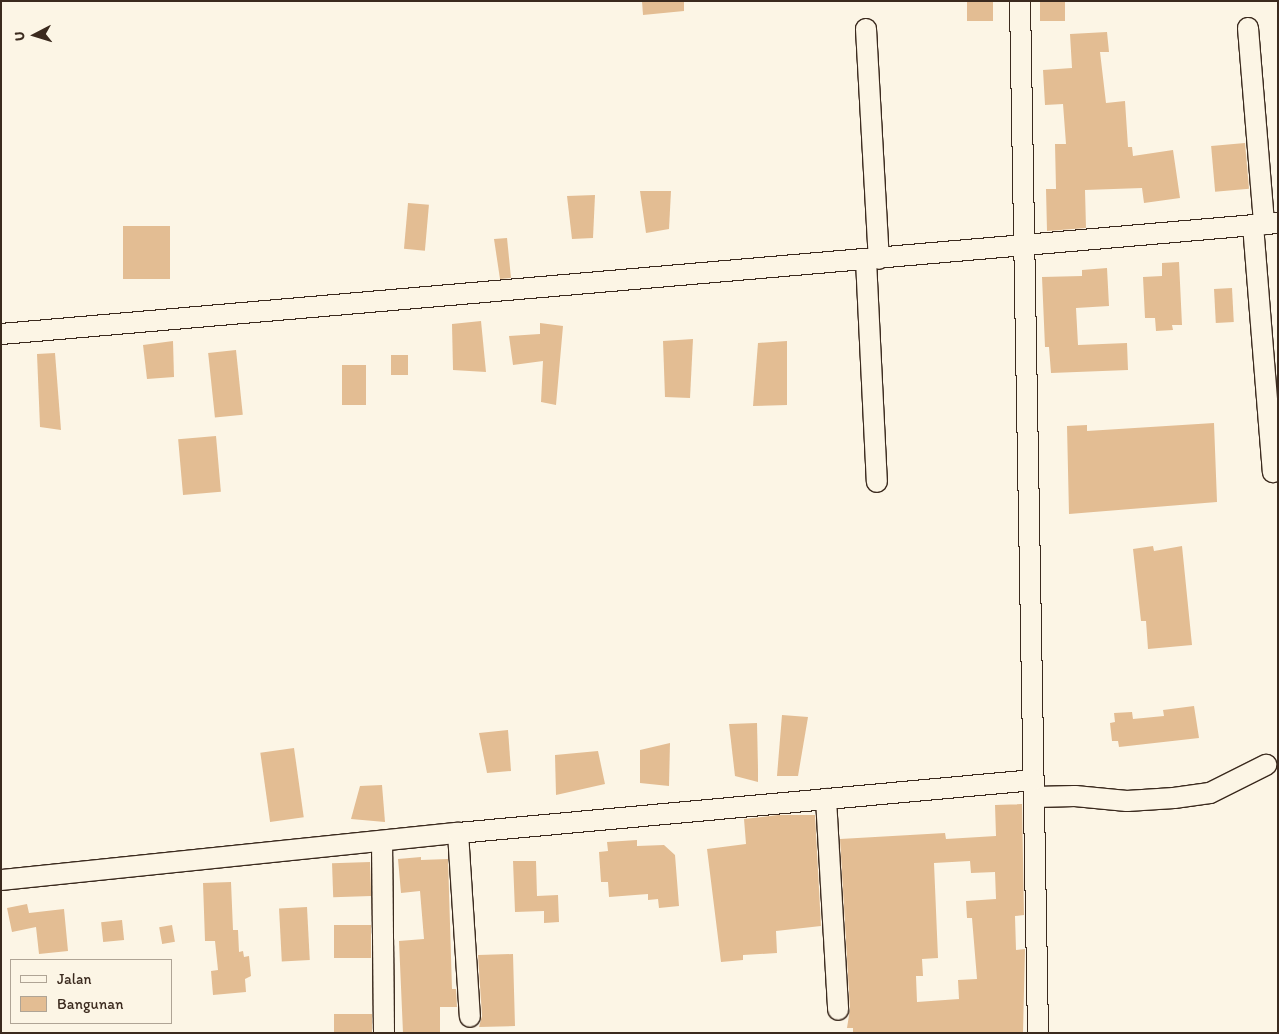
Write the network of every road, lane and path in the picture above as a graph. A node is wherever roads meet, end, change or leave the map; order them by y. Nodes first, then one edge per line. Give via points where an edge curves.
1 (1020, 1) edge
2 (1248, 28) dead end
3 (866, 29) dead end
4 (1265, 224) edge
5 (1026, 243) junction
6 (873, 260) junction
7 (1, 334) edge
8 (1273, 472) dead end
9 (877, 482) dead end
10 (1266, 765) dead end
11 (1034, 788) junction
12 (826, 799) junction
13 (458, 833) junction
14 (382, 841) junction
15 (1, 880) edge
16 (838, 1010) dead end
17 (470, 1017) dead end
18 (384, 1033) edge
19 (1038, 1033) edge

1 - 5 street
2 - 4 street
3 - 6 street
4 - 5 street
4 - 8 street
5 - 6 street
5 - 11 street
6 - 7 street
6 - 9 street
10 - 11 street via 1218,790 1174,798 1127,801
11 - 12 street
11 - 19 street
12 - 13 street
12 - 16 street
13 - 14 street
13 - 17 street
14 - 15 street
14 - 18 street

